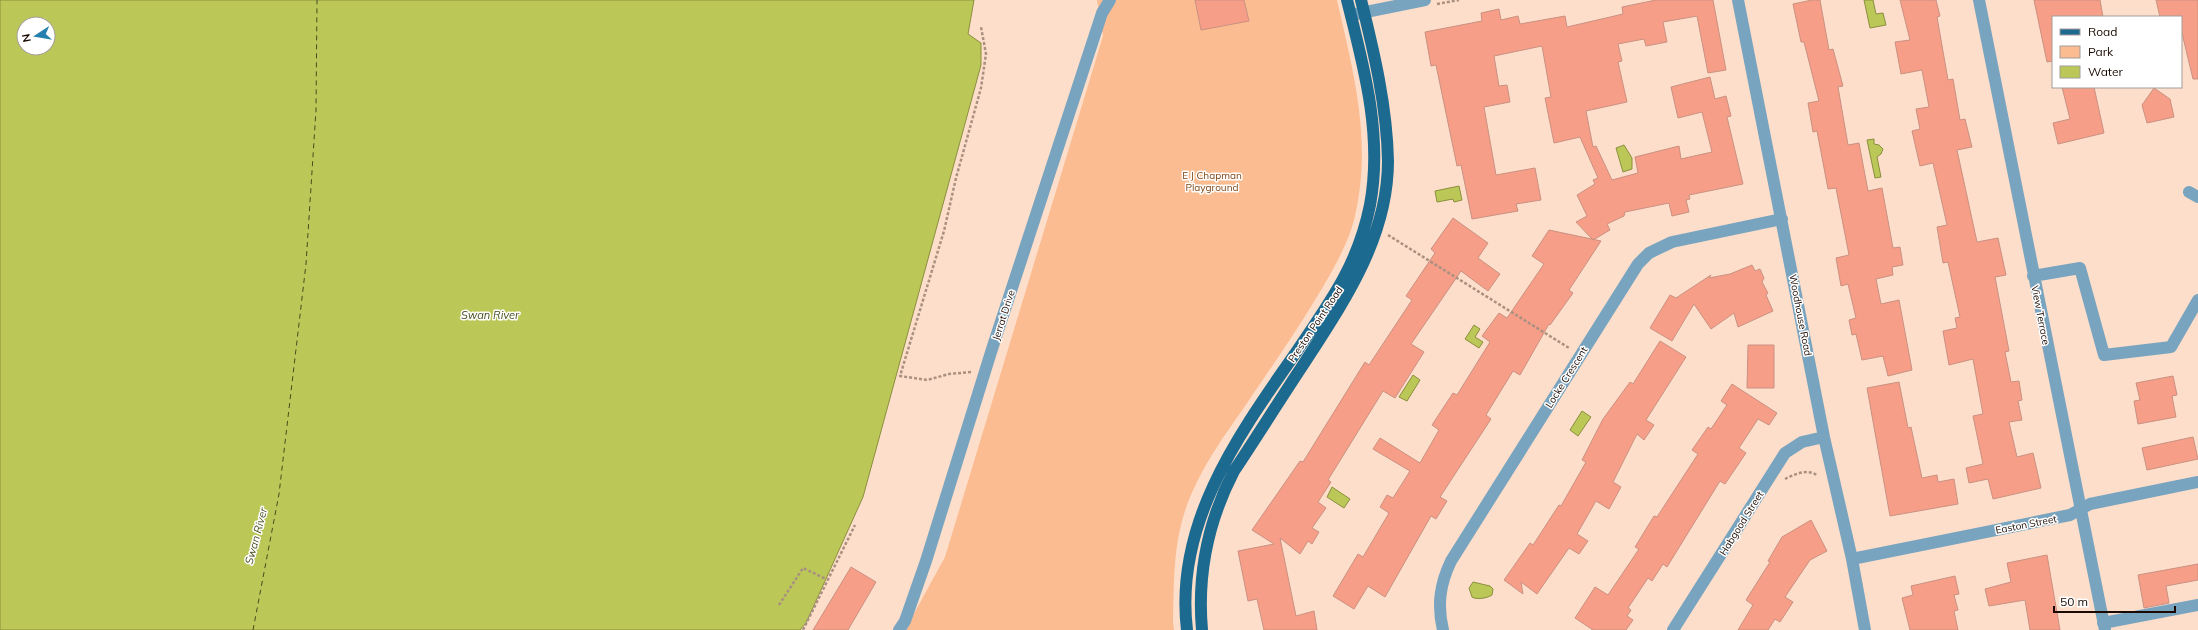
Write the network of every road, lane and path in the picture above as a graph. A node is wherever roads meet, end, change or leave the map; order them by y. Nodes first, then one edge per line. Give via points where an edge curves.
1 (1110, 0) edge
2 (1348, 0) edge
3 (1361, 0) edge
4 (1425, 0) edge
5 (1738, 0) edge
6 (1979, 0) edge
7 (1364, 12) junction
8 (1351, 15) junction
9 (981, 27) dead end
10 (1782, 219) junction
11 (1375, 232) junction
12 (2033, 276) junction
13 (2198, 300) edge
14 (1580, 355) junction
15 (985, 373) junction
16 (1824, 437) junction
17 (1820, 477) dead end
18 (1779, 482) dead end
19 (2198, 482) edge
20 (2080, 510) junction
21 (855, 525) dead end
22 (1852, 559) junction
23 (826, 579) dead end
24 (2198, 604) edge
25 (779, 605) dead end
26 (2104, 627) edge
27 (803, 630) edge
28 (899, 630) edge
29 (1187, 630) edge
30 (1202, 630) edge
31 (1443, 630) edge
32 (1673, 630) edge
33 (1865, 630) edge

1 - 15 street, Jerrat Drive via 1102,13
2 - 8 main road, Preston Point Road
3 - 7 main road, Preston Point Road
4 - 7 street
5 - 10 street, Woodhouse Road
6 - 12 street, View Terrace
7 - 8 street
7 - 11 main road, Preston Point Road via 1385,114 1388,162
8 - 29 main road, Preston Point Road via 1372,111 1375,157 1370,205 1360,241 1336,295 1255,413 1214,482 1200,514 1189,565 1185,612
9 - 15 path via 986,54 981,88 944,231 900,376 927,380 962,372
10 - 14 street, Locke Crescent via 1672,242 1649,253 1638,264
10 - 16 street, Woodhouse Road
11 - 14 path via 1386,234
11 - 30 main road, Preston Point Road via 1370,250 1342,305 1223,492 1212,523 1200,584
12 - 13 street via 2080,268 2104,355 2171,347
12 - 20 street, View Terrace
14 - 31 street, Locke Crescent via 1451,561 1440,593
15 - 28 street, Jerrat Drive via 916,589
16 - 22 street, Woodhouse Road
16 - 32 street, Habgood Street via 1802,442 1785,454
17 - 18 path via 1815,473 1799,472
19 - 20 street, Easton Street via 2090,504
20 - 22 street, Easton Street via 2070,515
20 - 26 street, View Terrace
21 - 27 path
22 - 33 street, Woodhouse Road
23 - 25 path via 803,568
24 - 26 street

